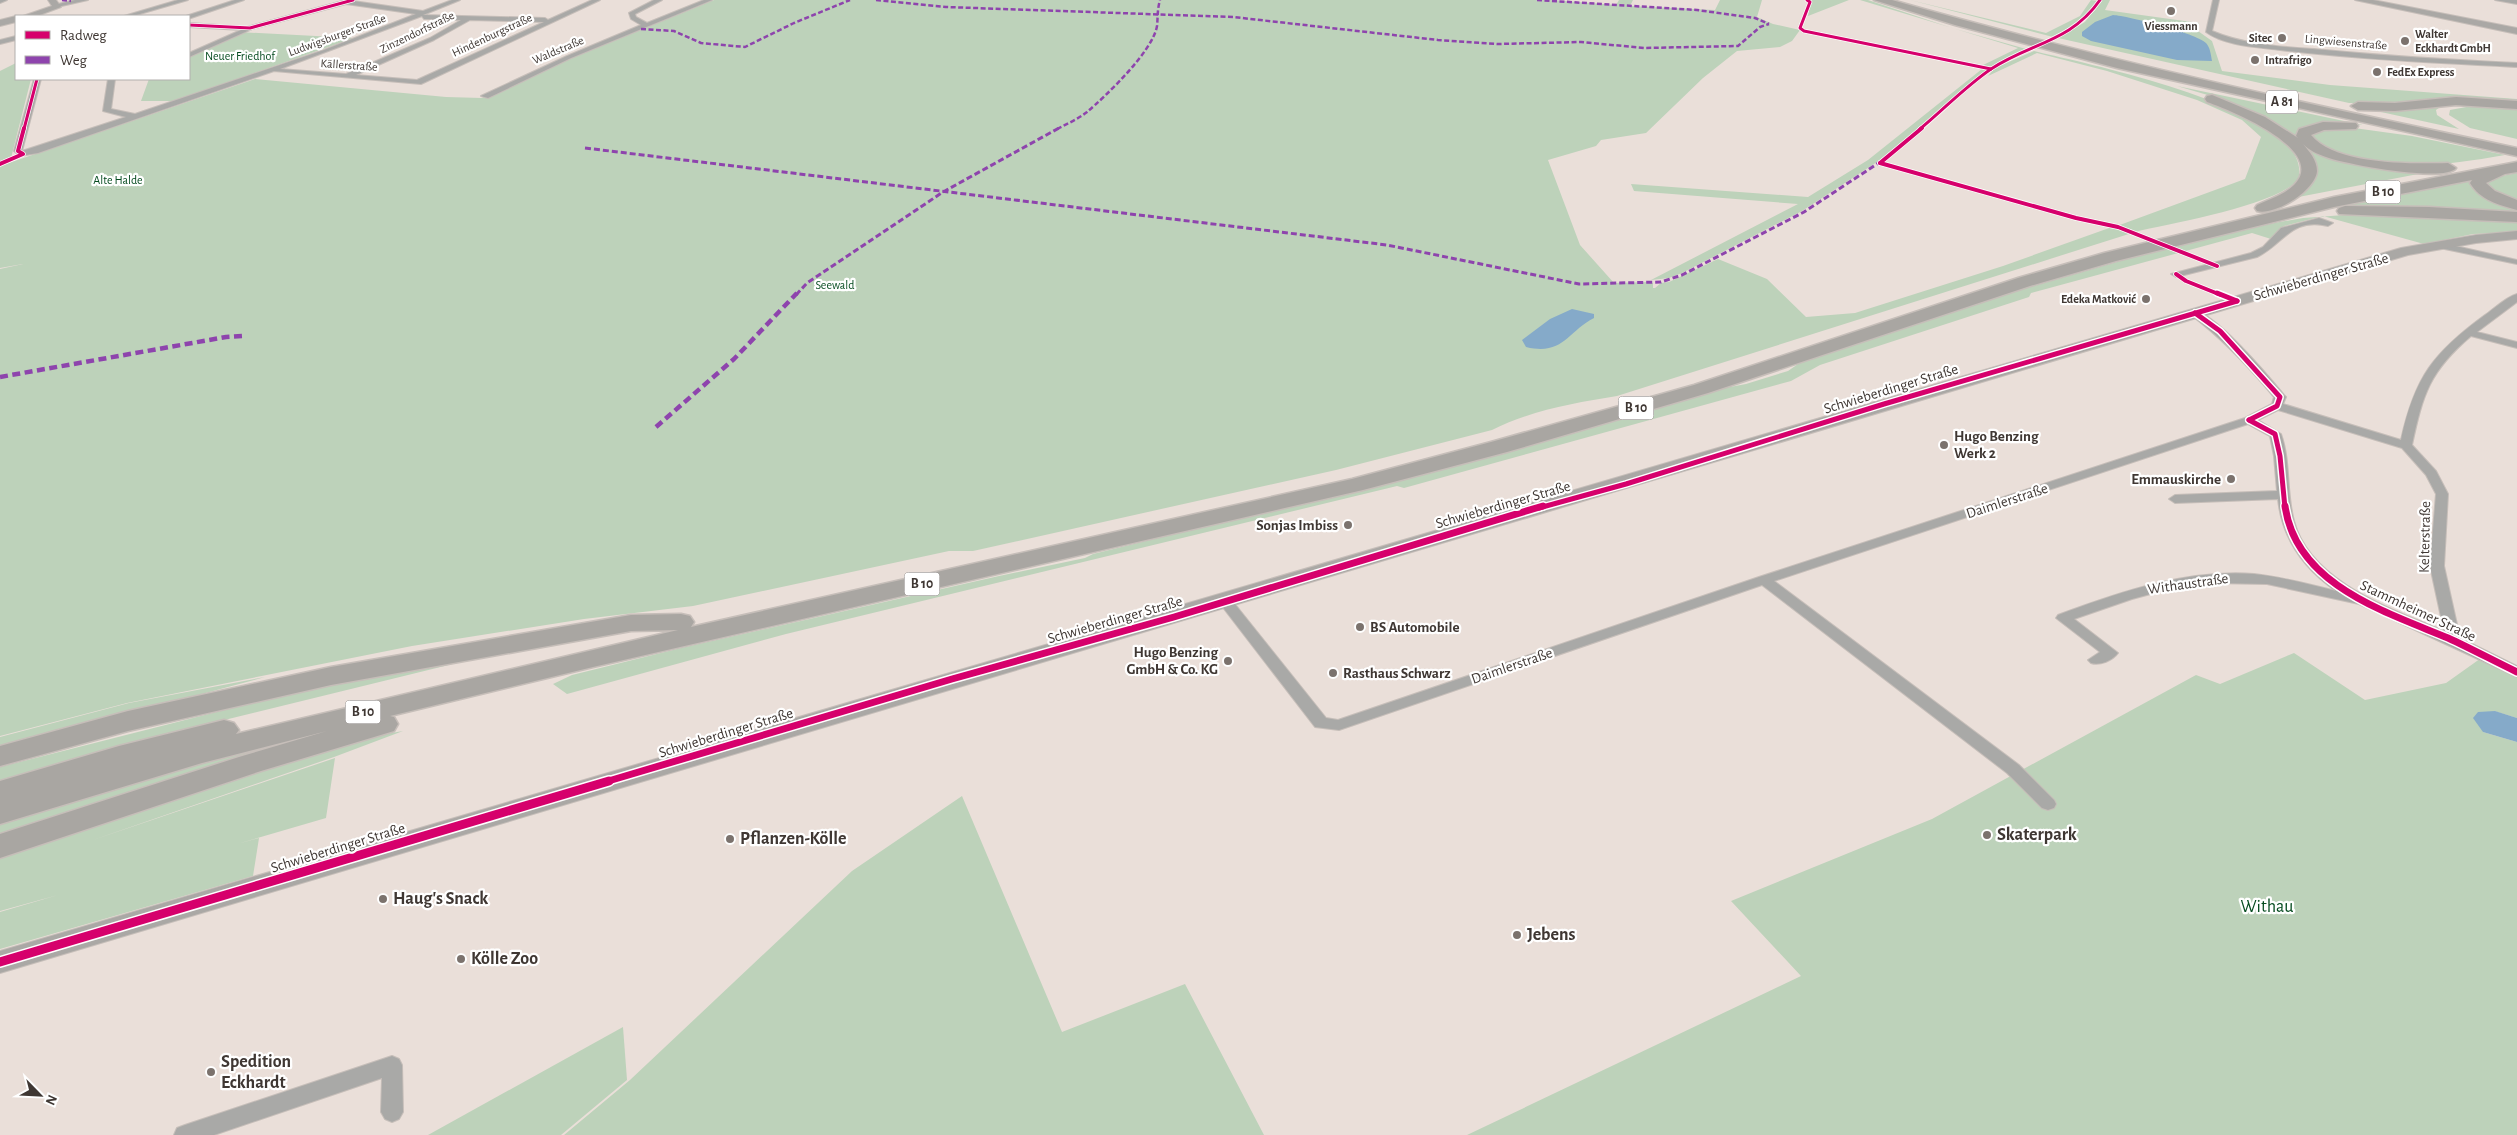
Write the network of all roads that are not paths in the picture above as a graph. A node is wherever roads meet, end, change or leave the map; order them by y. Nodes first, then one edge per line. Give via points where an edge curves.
1 (4, 0) edge
2 (85, 0) edge
3 (184, 0) edge
4 (241, 0) edge
5 (329, 0) edge
6 (353, 0) edge
7 (457, 0) edge
8 (597, 0) edge
9 (659, 0) edge
10 (709, 0) edge
11 (1872, 0) edge
12 (1880, 0) edge
13 (1897, 0) edge
14 (2216, 0) edge
15 (2359, 0) edge
16 (2498, 0) edge
17 (0, 1) edge
18 (344, 2) junction
19 (2517, 2) edge
20 (54, 8) edge
21 (426, 13) junction
22 (31, 15) edge
23 (131, 15) edge
24 (419, 16) junction
25 (190, 17) edge
26 (469, 18) junction
27 (15, 19) edge
28 (555, 20) junction
29 (0, 23) edge
30 (190, 25) edge
31 (207, 26) junction
32 (644, 27) junction
33 (250, 28) junction
34 (2517, 31) edge
35 (190, 33) edge
36 (15, 38) edge
37 (0, 42) edge
38 (2044, 43) junction
39 (190, 55) edge
40 (2094, 64) junction
41 (2517, 64) edge
42 (271, 71) junction
43 (346, 76) junction
44 (37, 80) edge
45 (111, 80) edge
46 (424, 80) joint
47 (485, 96) dead end
48 (2294, 96) junction
49 (2517, 105) edge
50 (2517, 109) edge
51 (136, 117) junction
52 (2446, 118) dead end
53 (2461, 126) dead end
54 (2420, 135) junction
55 (2517, 142) edge
56 (2517, 147) edge
57 (2514, 160) edge
58 (2468, 168) junction
59 (2517, 205) edge
60 (2261, 214) junction
61 (2517, 217) edge
62 (2328, 223) dead end
63 (2517, 235) edge
64 (2438, 245) junction
65 (2514, 262) dead end
66 (2176, 274) dead end
67 (2517, 297) edge
68 (2195, 313) junction
69 (2470, 332) junction
70 (2517, 345) edge
71 (2277, 406) junction
72 (2249, 420) junction
73 (2406, 445) junction
74 (2284, 495) junction
75 (2175, 499) dead end
76 (1764, 580) junction
77 (1225, 601) junction
78 (2362, 602) junction
79 (681, 622) junction
80 (731, 627) junction
81 (2452, 640) junction
82 (2096, 660) dead end
83 (2517, 672) edge
84 (0, 756) edge
85 (0, 792) edge
86 (2048, 804) dead end
87 (0, 813) edge
88 (0, 846) edge
89 (0, 962) edge
90 (392, 1112) dead end
91 (185, 1135) edge

1 - 17 street
2 - 20 street
3 - 23 street
4 - 25 street
5 - 18 street
6 - 18 street
7 - 21 street, Ludwigsburger Straße
8 - 28 street, Hindenburgstraße
9 - 32 street via 632,13
10 - 32 street
11 - 38 highway
12 - 38 highway, A 81
13 - 38 highway, A 81
14 - 41 street, Lingwiesenstraße via 2209,32 2217,38 2234,42
15 - 34 street
16 - 19 street
18 - 21 street
18 - 33 street
20 - 22 street
21 - 24 street, Ludwigsburger Straße
24 - 26 street
24 - 42 street, Ludwigsburger Straße
26 - 28 street
26 - 43 street, Zinzendorfstraße via 432,39
27 - 29 street
28 - 46 street, Hindenburgstraße
30 - 31 street
31 - 33 street
31 - 35 street
32 - 47 street, Waldstraße via 542,68
33 - 39 street
36 - 37 street
38 - 40 highway
38 - 48 highway
38 - 56 highway, A 81
38 - 57 highway, A 81
40 - 54 highway
40 - 60 highway via 2218,101 2255,117 2288,137 2304,156 2308,176 2295,192
42 - 43 street, Källerstraße
42 - 51 street, Ludwigsburger Straße
43 - 46 street, Källerstraße via 411,82
44 - 51 street, Ludwigsburger Straße via 18,151 24,154
45 - 51 street via 107,111
48 - 49 highway via 2380,107 2456,101
48 - 55 highway
50 - 52 highway via 2462,105 2445,109 2443,114
53 - 55 highway
54 - 57 highway
54 - 58 highway via 2334,126 2308,129 2303,136 2321,150 2366,163
57 - 58 highway, B 10
57 - 59 highway via 2478,183 2488,194
57 - 60 highway, B 10 via 2398,189
58 - 60 highway, B 10
60 - 61 highway via 2382,210
60 - 79 highway, B 10 via 2132,239 1832,332 1728,368 1480,440 1232,500
60 - 80 highway, B 10 via 2024,282 1747,375 1499,447 1237,513
62 - 66 street via 2319,221 2296,225 2284,230 2276,241 2254,255
63 - 64 street, Schwieberdinger Straße
64 - 65 street
64 - 68 street, Schwieberdinger Straße
67 - 69 street
68 - 71 street via 2220,330 2244,355 2280,397
68 - 77 street, Schwieberdinger Straße
69 - 70 street
69 - 73 street via 2440,360 2426,379 2413,413
71 - 72 street
71 - 73 street
72 - 74 street, Stammheimer Straße via 2276,434
72 - 76 street, Daimlerstraße
73 - 81 street, Kelterstraße via 2432,474 2442,494 2437,566
74 - 75 street
74 - 78 street, Stammheimer Straße via 2291,531 2305,555 2324,574
76 - 77 street, Daimlerstraße via 1339,725 1321,722
76 - 86 street via 2018,773
77 - 89 street, Schwieberdinger Straße
78 - 81 street, Stammheimer Straße
78 - 82 street, Withaustraße via 2258,579 2160,586 2063,618 2111,652
79 - 84 highway, B 10 via 630,623 331,676 128,721
79 - 85 highway, B 10 via 296,711 119,756
80 - 87 highway, B 10 via 253,740
80 - 88 highway, B 10 via 685,644 338,737
81 - 83 street, Stammheimer Straße
90 - 91 street via 392,1065

